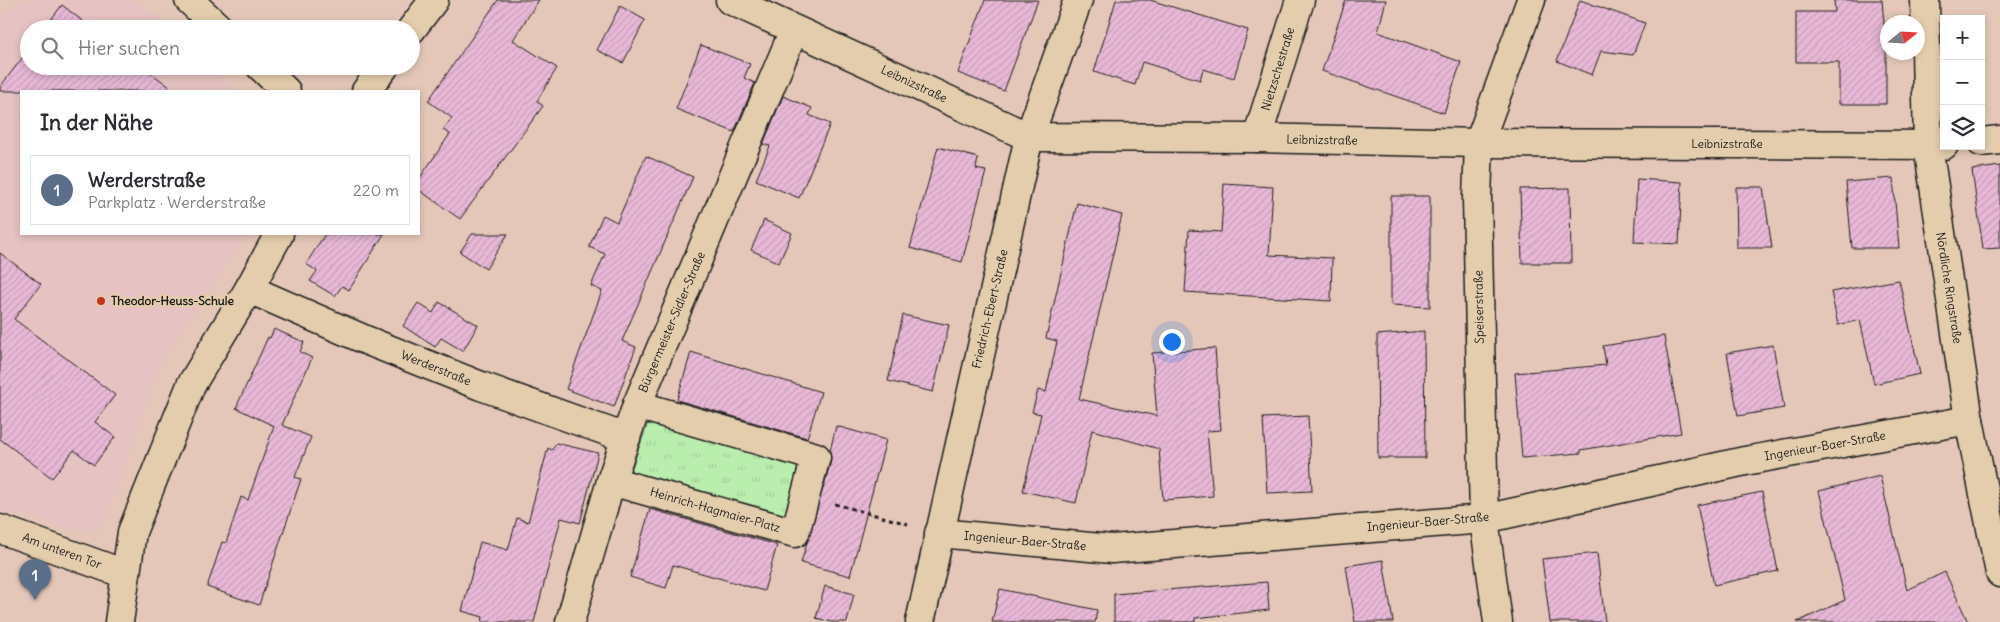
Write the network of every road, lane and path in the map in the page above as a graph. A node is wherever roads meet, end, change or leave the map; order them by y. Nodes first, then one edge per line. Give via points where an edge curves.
1 (189, 0) edge
2 (434, 0) edge
3 (730, 0) edge
4 (1078, 0) edge
5 (1300, 0) edge
6 (1531, 0) edge
7 (1925, 0) edge
8 (210, 20) edge
9 (419, 20) edge
10 (794, 30) junction
11 (269, 75) edge
12 (378, 75) edge
13 (285, 90) edge
14 (367, 90) edge
15 (1029, 137) junction
16 (1257, 138) junction
17 (2000, 140) edge
18 (1985, 142) edge
19 (1480, 143) junction
20 (1936, 145) edge
21 (278, 235) edge
22 (249, 290) junction
23 (637, 405) junction
24 (1969, 420) junction
25 (626, 438) junction
26 (611, 481) junction
27 (806, 495) junction
28 (885, 518) dead end
29 (1484, 519) junction
30 (0, 528) edge
31 (939, 533) junction
32 (2000, 573) edge
33 (125, 574) junction
34 (119, 622) edge
35 (570, 622) edge
36 (920, 622) edge
37 (1498, 622) edge

1 - 8 street
2 - 9 street
3 - 10 street, Leibnizstraße
4 - 15 street, Friedrich-Ebert-Straße
5 - 16 street, Nietzschestraße
6 - 19 street, Speiserstraße
7 - 20 street, Nördliche Ringstraße
10 - 15 street, Leibnizstraße
10 - 23 street, Bürgermeister-Sidler-Straße
11 - 13 street
12 - 14 street
15 - 16 street, Leibnizstraße
15 - 31 street, Friedrich-Ebert-Straße
16 - 19 street, Leibnizstraße
17 - 18 street
19 - 20 street, Leibnizstraße
19 - 29 street, Speiserstraße via 1477,199
20 - 24 street, Nördliche Ringstraße
21 - 22 street
22 - 25 street, Werderstraße via 472,383
22 - 33 street via 191,385 132,532
23 - 25 street, Bürgermeister-Sidler-Straße
23 - 27 street, Heinrich-Hagmaier-Platz via 816,457
24 - 29 street, Ingenieur-Baer-Straße via 1745,461
24 - 32 street, Nördliche Ringstraße
25 - 26 street, Bürgermeister-Sidler-Straße
26 - 27 street, Heinrich-Hagmaier-Platz via 795,533
26 - 35 street, Bürgermeister-Sidler-Straße
27 - 28 path
29 - 31 street, Ingenieur-Baer-Straße via 1112,549
29 - 37 street, Speiserstraße
30 - 33 street, Am unteren Tor
31 - 36 street, Friedrich-Ebert-Straße
33 - 34 street

